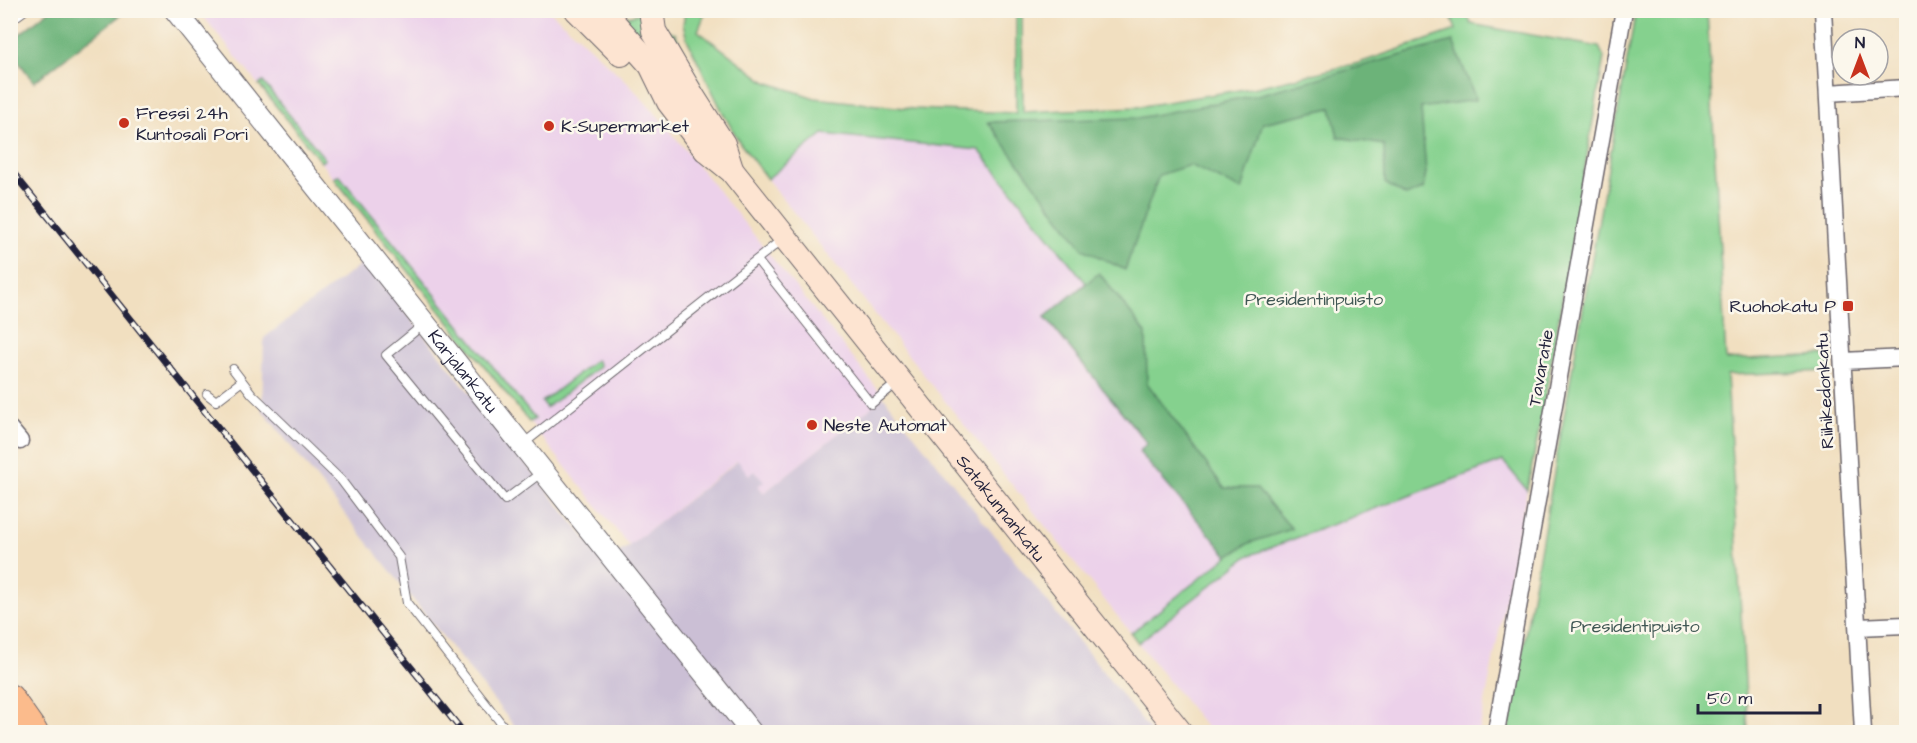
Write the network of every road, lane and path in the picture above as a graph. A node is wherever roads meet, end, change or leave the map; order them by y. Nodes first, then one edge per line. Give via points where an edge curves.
1 (25, 10) edge
2 (175, 10) edge
3 (577, 10) edge
4 (602, 10) edge
5 (651, 10) edge
6 (1624, 10) edge
7 (1823, 10) edge
8 (10, 21) edge
9 (1906, 88) edge
10 (1828, 93) junction
11 (669, 102) junction
12 (732, 171) junction
13 (784, 238) junction
14 (757, 260) junction
15 (425, 324) junction
16 (1906, 358) edge
17 (1843, 361) junction
18 (233, 369) dead end
19 (242, 381) junction
20 (900, 381) junction
21 (207, 394) dead end
22 (521, 446) junction
23 (543, 472) junction
24 (1906, 625) edge
25 (1858, 627) junction
26 (10, 698) edge
27 (34, 732) edge
28 (508, 732) edge
29 (751, 732) edge
30 (1180, 732) edge
31 (1496, 732) edge
32 (1863, 732) edge

1 - 8 lane
2 - 15 street, Karjalankatu
3 - 11 main road
4 - 11 main road, Satakunnankatu via 651,65
5 - 12 main road, Satakunnankatu via 654,31 723,144
6 - 31 street, Tavaratie
7 - 10 street, Riihikedonkatu
9 - 10 street
10 - 17 street, Riihikedonkatu
11 - 12 main road, Satakunnankatu via 706,150
12 - 13 main road, Satakunnankatu
13 - 14 lane
13 - 20 main road, Satakunnankatu
14 - 20 lane via 871,404
14 - 22 lane
15 - 22 street, Karjalankatu
15 - 23 lane via 386,355 505,500
16 - 17 street
17 - 25 street, Riihikedonkatu
18 - 19 lane
19 - 21 lane via 216,401
19 - 28 lane via 341,480 399,557 407,603
20 - 30 main road, Satakunnankatu
22 - 23 street, Karjalankatu
23 - 29 street, Karjalankatu
24 - 25 street
25 - 32 street, Riihikedonkatu
26 - 27 highway

